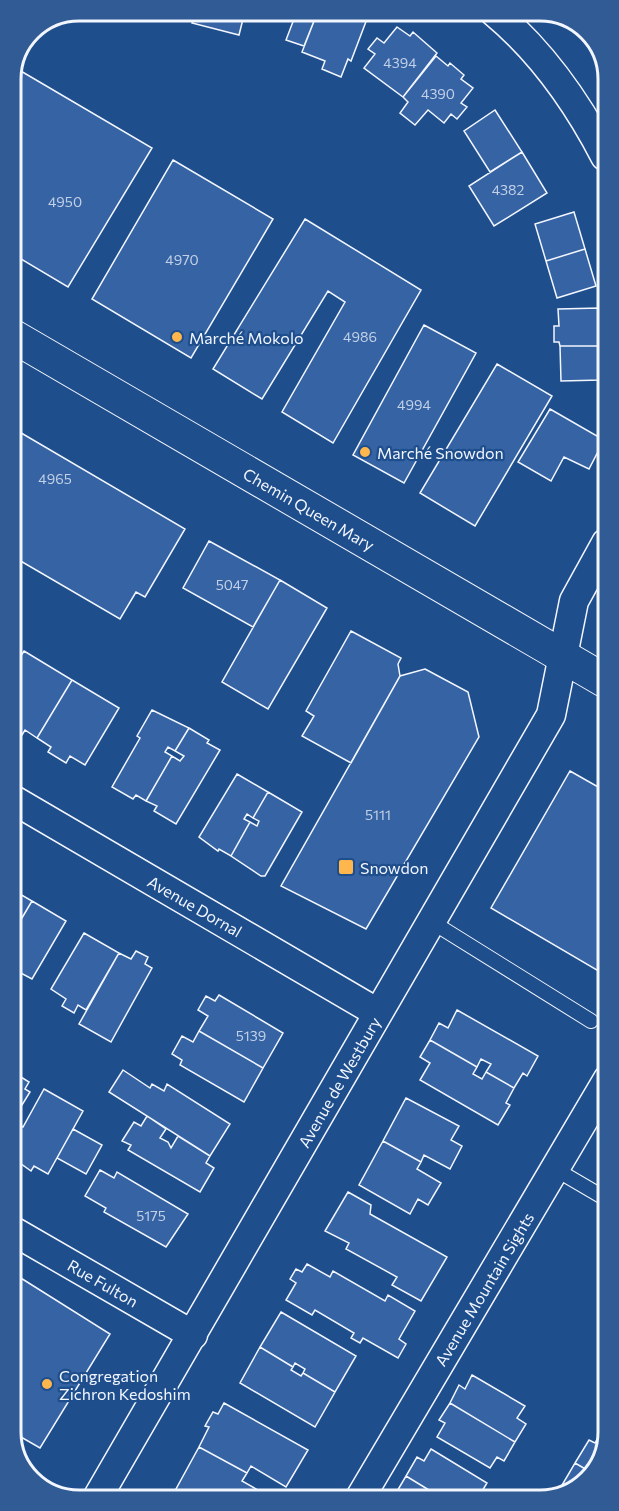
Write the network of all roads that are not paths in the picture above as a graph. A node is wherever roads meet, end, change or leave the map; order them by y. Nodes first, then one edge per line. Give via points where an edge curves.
1 (505, 21) edge
2 (598, 142) edge
3 (21, 341) edge
4 (598, 558) edge
5 (563, 657) junction
6 (598, 677) edge
7 (21, 804) edge
8 (432, 922) junction
9 (378, 1013) junction
10 (591, 1020) dead end
11 (598, 1095) edge
12 (555, 1169) junction
13 (598, 1194) edge
14 (21, 1235) edge
15 (193, 1335) junction
16 (102, 1490) edge
17 (365, 1490) edge

1 - 2 street via 556,78
3 - 5 street, Chemin Queen Mary
4 - 5 street, Avenue de Westbury via 574,601
5 - 6 street, Chemin Queen Mary
5 - 8 street, Avenue de Westbury via 551,715
7 - 9 street, Avenue Dornal
8 - 9 street, Avenue de Westbury
8 - 10 lane
9 - 15 street, Avenue de Westbury
11 - 12 street, Avenue Mountain Sights
12 - 13 lane
12 - 17 street, Avenue Mountain Sights
14 - 15 street, Rue Fulton
15 - 16 street, Avenue de Westbury

